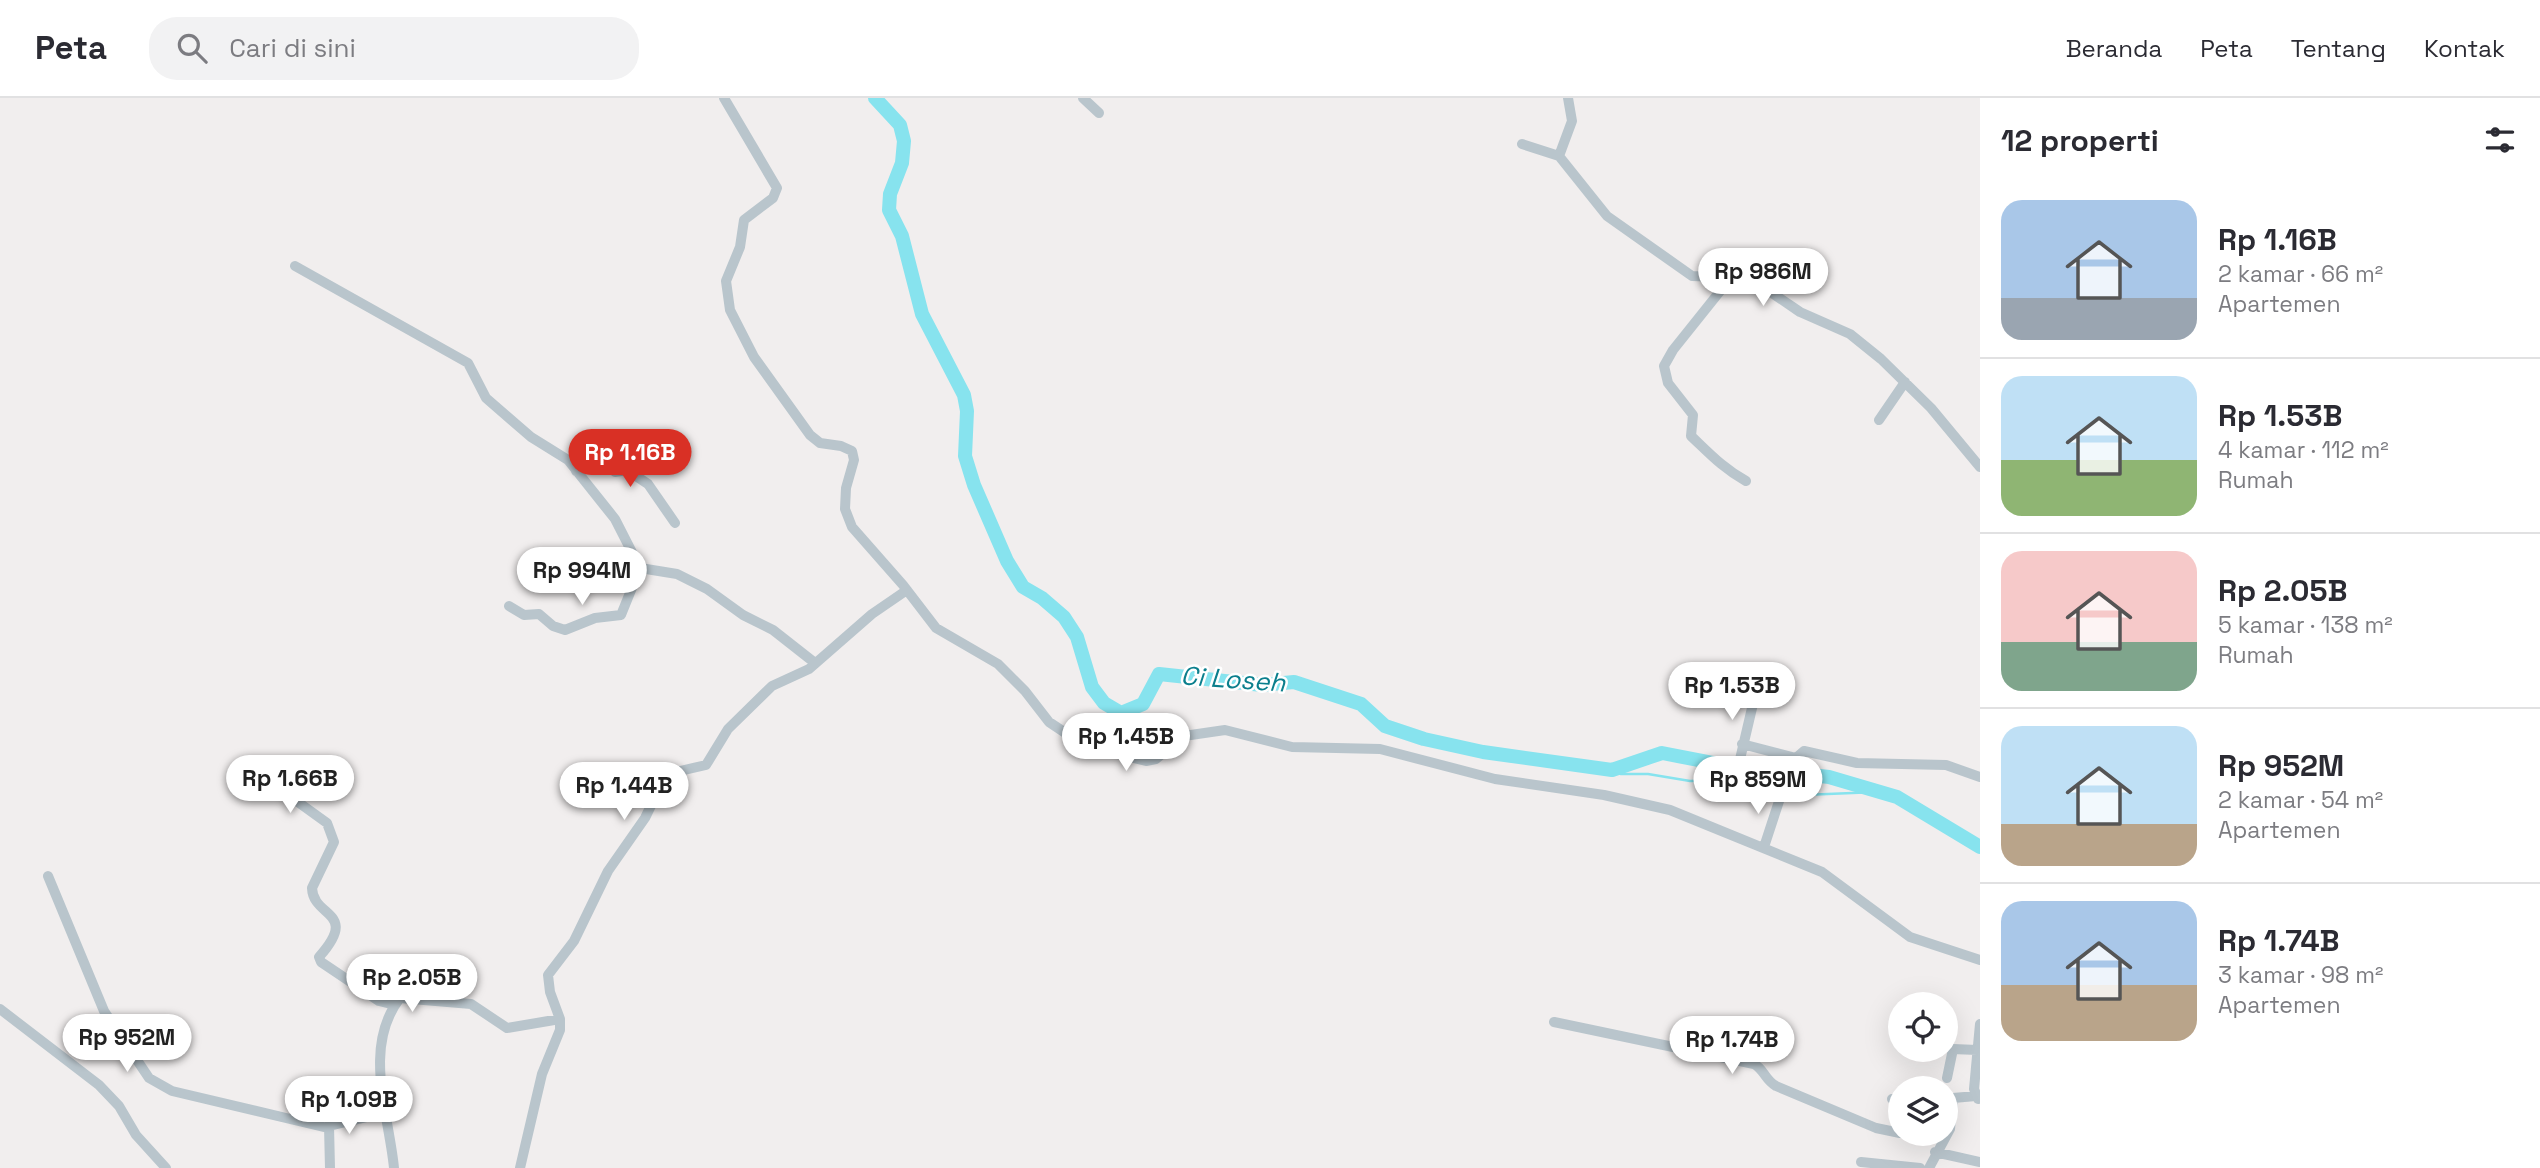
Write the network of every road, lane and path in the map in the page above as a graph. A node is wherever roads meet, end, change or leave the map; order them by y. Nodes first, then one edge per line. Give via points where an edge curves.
1 (724, 98) edge
2 (1083, 98) edge
3 (1569, 98) edge
4 (1099, 113) dead end
5 (1522, 144) dead end
6 (1559, 156) junction
7 (295, 266) dead end
8 (1730, 280) junction
9 (1905, 382) junction
10 (1879, 420) dead end
11 (1980, 467) edge
12 (576, 471) junction
13 (1746, 481) dead end
14 (675, 523) dead end
15 (640, 568) junction
16 (907, 590) junction
17 (509, 606) dead end
18 (815, 663) junction
19 (1756, 691) dead end
20 (1742, 744) junction
21 (1980, 777) edge
22 (293, 790) dead end
23 (1764, 847) junction
24 (48, 876) dead end
25 (1980, 960) edge
26 (395, 1004) junction
27 (0, 1009) edge
28 (560, 1019) junction
29 (1554, 1021) dead end
30 (1980, 1024) edge
31 (1977, 1050) junction
32 (1947, 1076) edge
33 (1958, 1097) edge
34 (1978, 1098) edge
35 (384, 1113) junction
36 (328, 1128) junction
37 (1888, 1130) edge
38 (1940, 1146) edge
39 (1936, 1152) junction
40 (1861, 1162) dead end
41 (1980, 1162) edge
42 (166, 1168) edge
43 (330, 1168) edge
44 (394, 1168) edge
45 (520, 1168) edge
46 (1920, 1168) edge
47 (1929, 1168) edge

1 - 16 street via 777,188 774,198 744,220 740,247 726,281 730,310 754,357 810,435 820,443 852,451 847,517
2 - 4 street
3 - 6 street via 1572,121
5 - 6 street
6 - 8 street via 1617,224 1692,276
7 - 12 street via 468,363 486,398 531,437 564,456
8 - 9 street via 1749,278 1801,312 1836,326 1867,346
8 - 13 street via 1664,366 1668,383 1693,415 1691,436 1720,466
9 - 10 street
9 - 11 street
12 - 14 street via 592,456 615,472 627,470 648,484
12 - 15 street via 615,519
15 - 17 street via 625,611 618,617 595,618 565,630 538,614 524,615
15 - 18 street via 677,574 706,589 773,630
16 - 18 street
16 - 23 street via 936,628 998,664 1049,722 1071,739 1102,752 1146,761 1156,759 1184,736 1225,730 1292,747 1380,749 1495,779 1670,810
18 - 28 street via 758,698 728,729 706,765 680,772 659,789 608,871 574,941 548,975
19 - 20 street
20 - 21 street via 1796,758 1804,751 1857,763 1946,765
20 - 23 street via 1738,765 1745,777 1781,782
22 - 26 street via 291,797 327,823 334,842 312,888 337,930 319,957 321,962 379,1001
23 - 25 street via 1822,872 1910,937
24 - 36 street via 104,1011 149,1078 172,1091
26 - 28 street via 400,998 471,1004 507,1028
26 - 35 street via 384,1031
27 - 42 street via 99,1085
28 - 45 street
29 - 37 street via 1754,1064 1776,1086
30 - 31 street
31 - 32 street via 1953,1049
31 - 34 street
33 - 34 street
35 - 36 street
35 - 44 street
36 - 43 street
38 - 39 street
39 - 41 street
39 - 47 street
40 - 46 street

